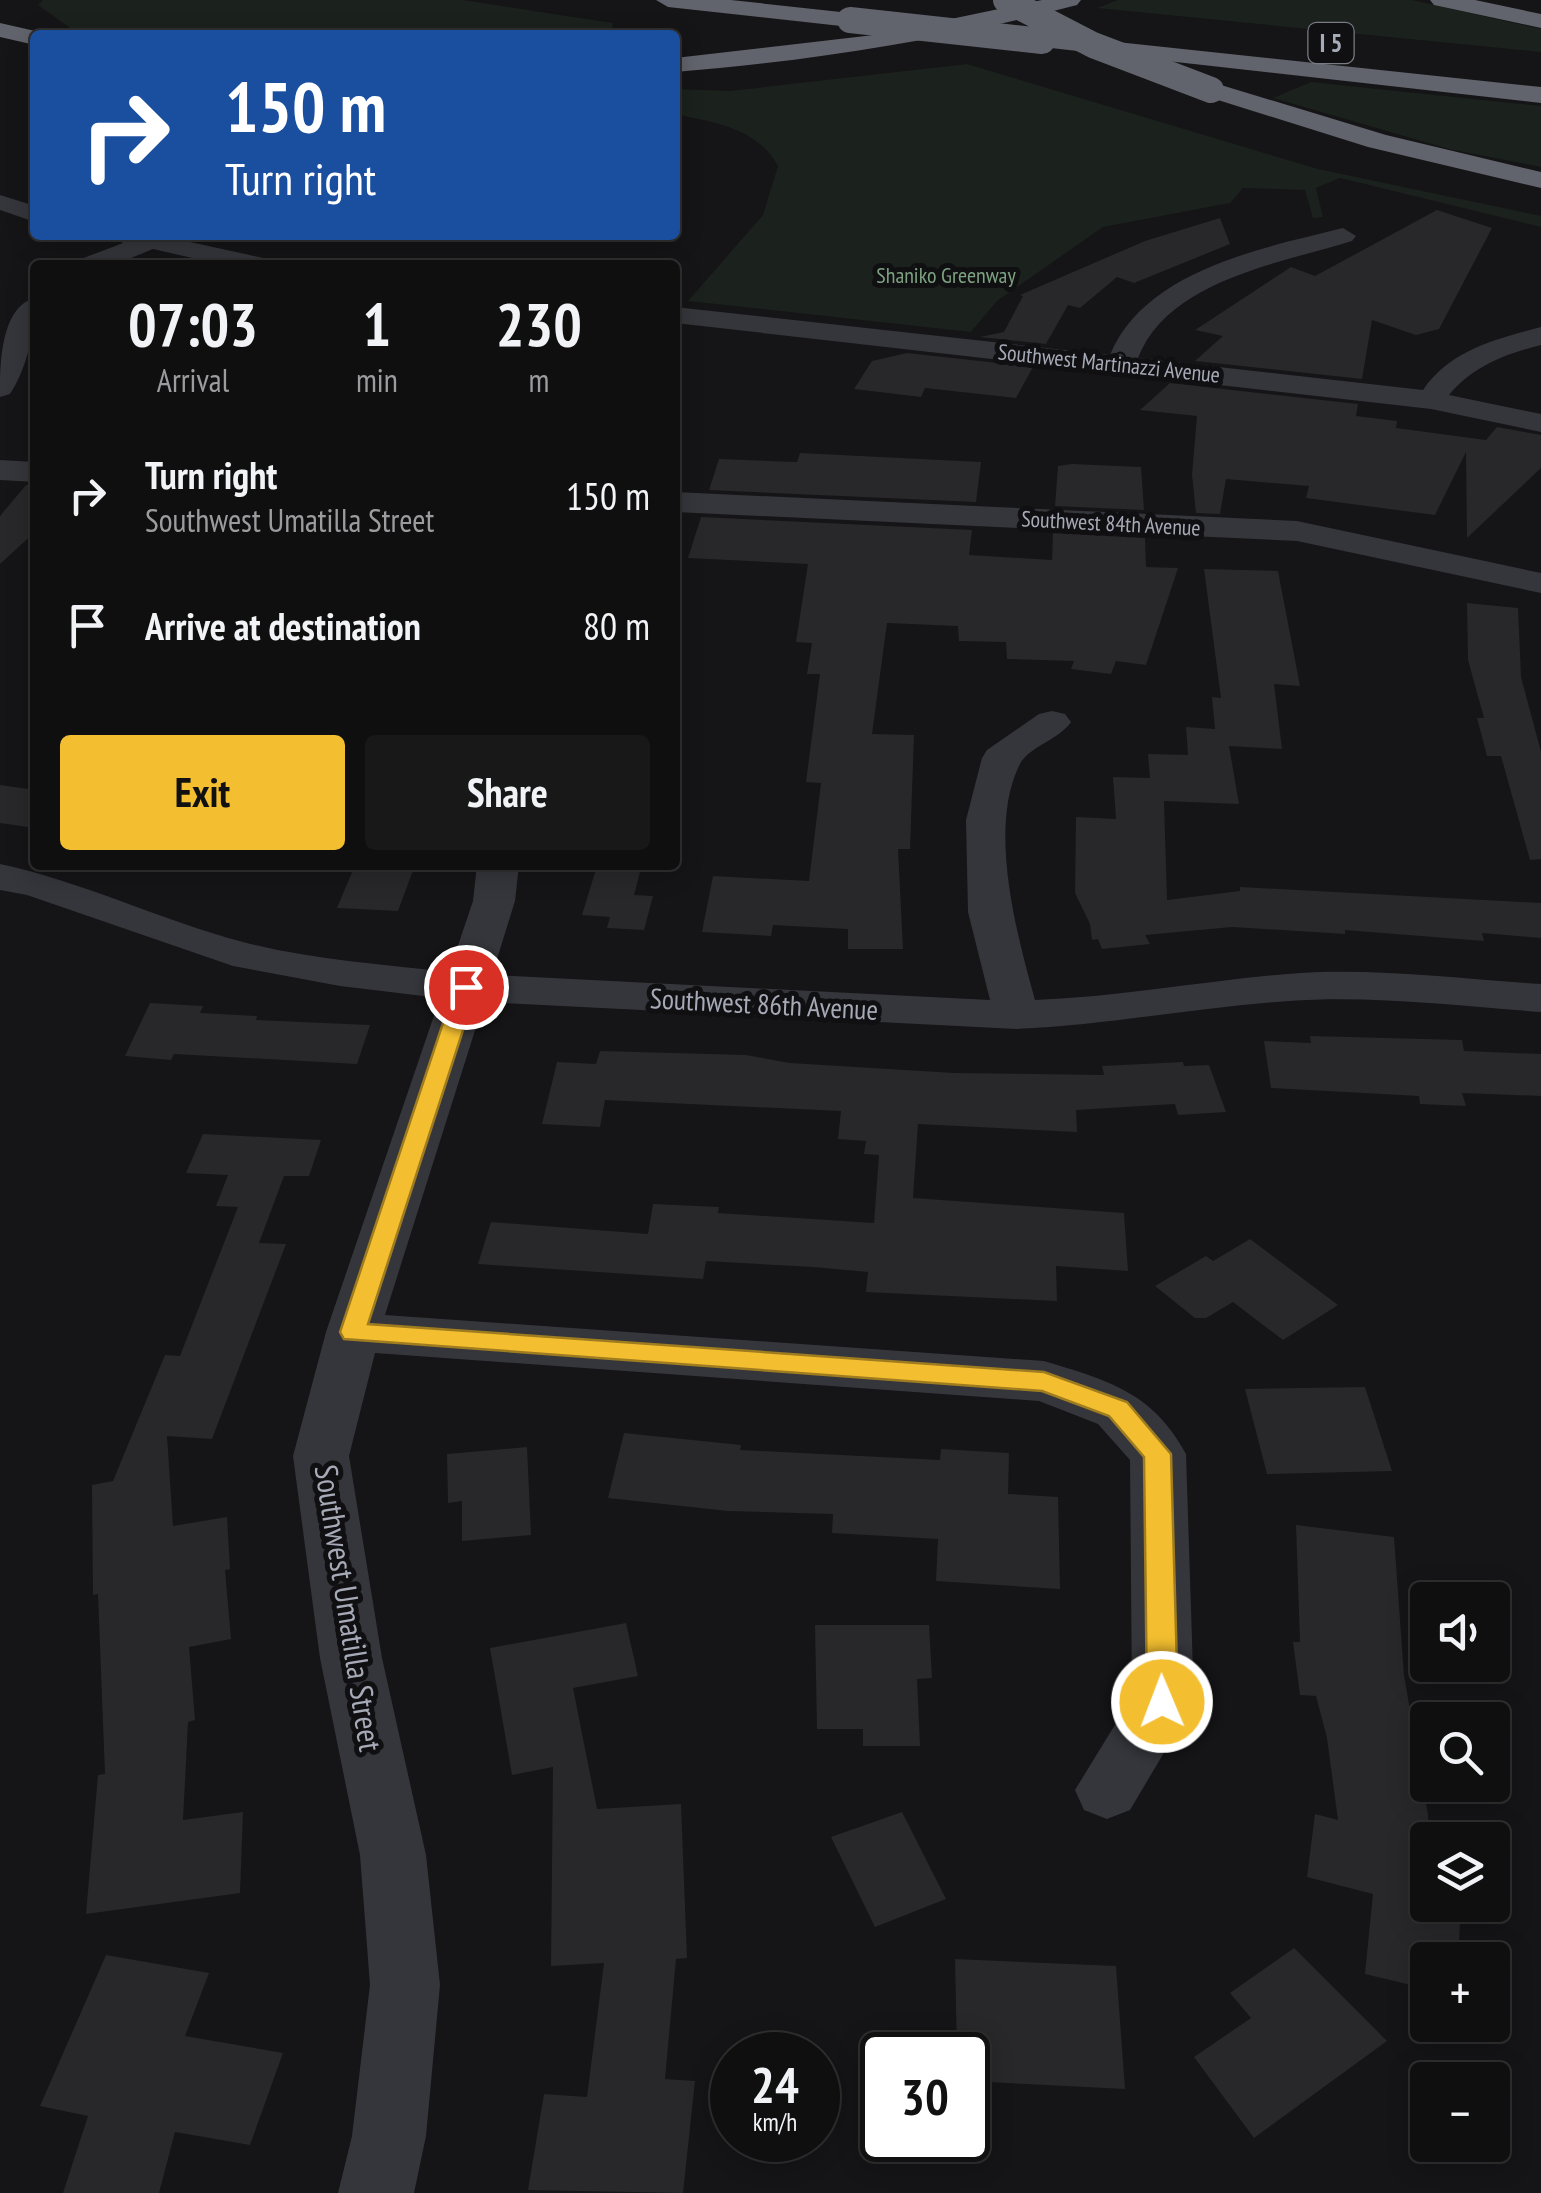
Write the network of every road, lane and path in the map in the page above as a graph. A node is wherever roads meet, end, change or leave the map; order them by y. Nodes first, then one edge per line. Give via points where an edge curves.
1 (668, 0) edge
2 (1006, 0) edge
3 (1069, 0) edge
4 (1442, 0) edge
5 (962, 4) dead end
6 (1101, 19) dead end
7 (1541, 21) edge
8 (0, 30) edge
9 (30, 37) edge
10 (680, 64) edge
11 (1541, 95) edge
12 (1541, 180) edge
13 (0, 202) edge
14 (30, 212) edge
15 (1342, 236) dead end
16 (143, 240) edge
17 (151, 242) junction
18 (103, 260) edge
19 (236, 260) edge
20 (30, 312) edge
21 (680, 317) edge
22 (8, 336) edge
23 (1541, 336) edge
24 (1121, 364) junction
25 (0, 388) edge
26 (1431, 400) junction
27 (1541, 422) edge
28 (0, 470) edge
29 (30, 472) edge
30 (680, 502) edge
31 (1541, 583) edge
32 (1052, 722) dead end
33 (497, 870) edge
34 (0, 877) edge
35 (466, 987) junction
36 (1541, 998) edge
37 (1016, 1015) junction
38 (353, 1332) junction
39 (1107, 1790) dead end
40 (376, 2193) edge

1 - 11 highway, I 5, bridge
2 - 12 highway, bridge via 1093,45 1212,90 1378,141
3 - 10 highway via 893,40
4 - 7 highway
5 - 6 highway, bridge
8 - 9 highway
13 - 14 street
15 - 24 street via 1184,292 1135,332
16 - 17 street
17 - 18 street
17 - 19 street
20 - 22 street
21 - 24 street, Southwest Martinazzi Avenue
22 - 25 street via 11,362
23 - 26 street via 1469,360
24 - 26 street, Southwest Martinazzi Avenue
26 - 27 street, Southwest Martinazzi Avenue
28 - 29 street
30 - 31 street, Southwest 84th Avenue via 1297,532
32 - 37 street via 1001,758 986,820 989,912
33 - 35 street, Southwest Umatilla Street
34 - 35 street, Southwest 86th Avenue via 233,953
35 - 37 street, Southwest 86th Avenue
35 - 38 street, Southwest Umatilla Street
36 - 37 street, Southwest 86th Avenue via 1290,987
38 - 39 street via 1044,1382 1118,1409 1158,1454 1162,1702
38 - 40 street, Southwest Umatilla Street via 321,1456 351,1658 394,1855 405,1985 389,2136

